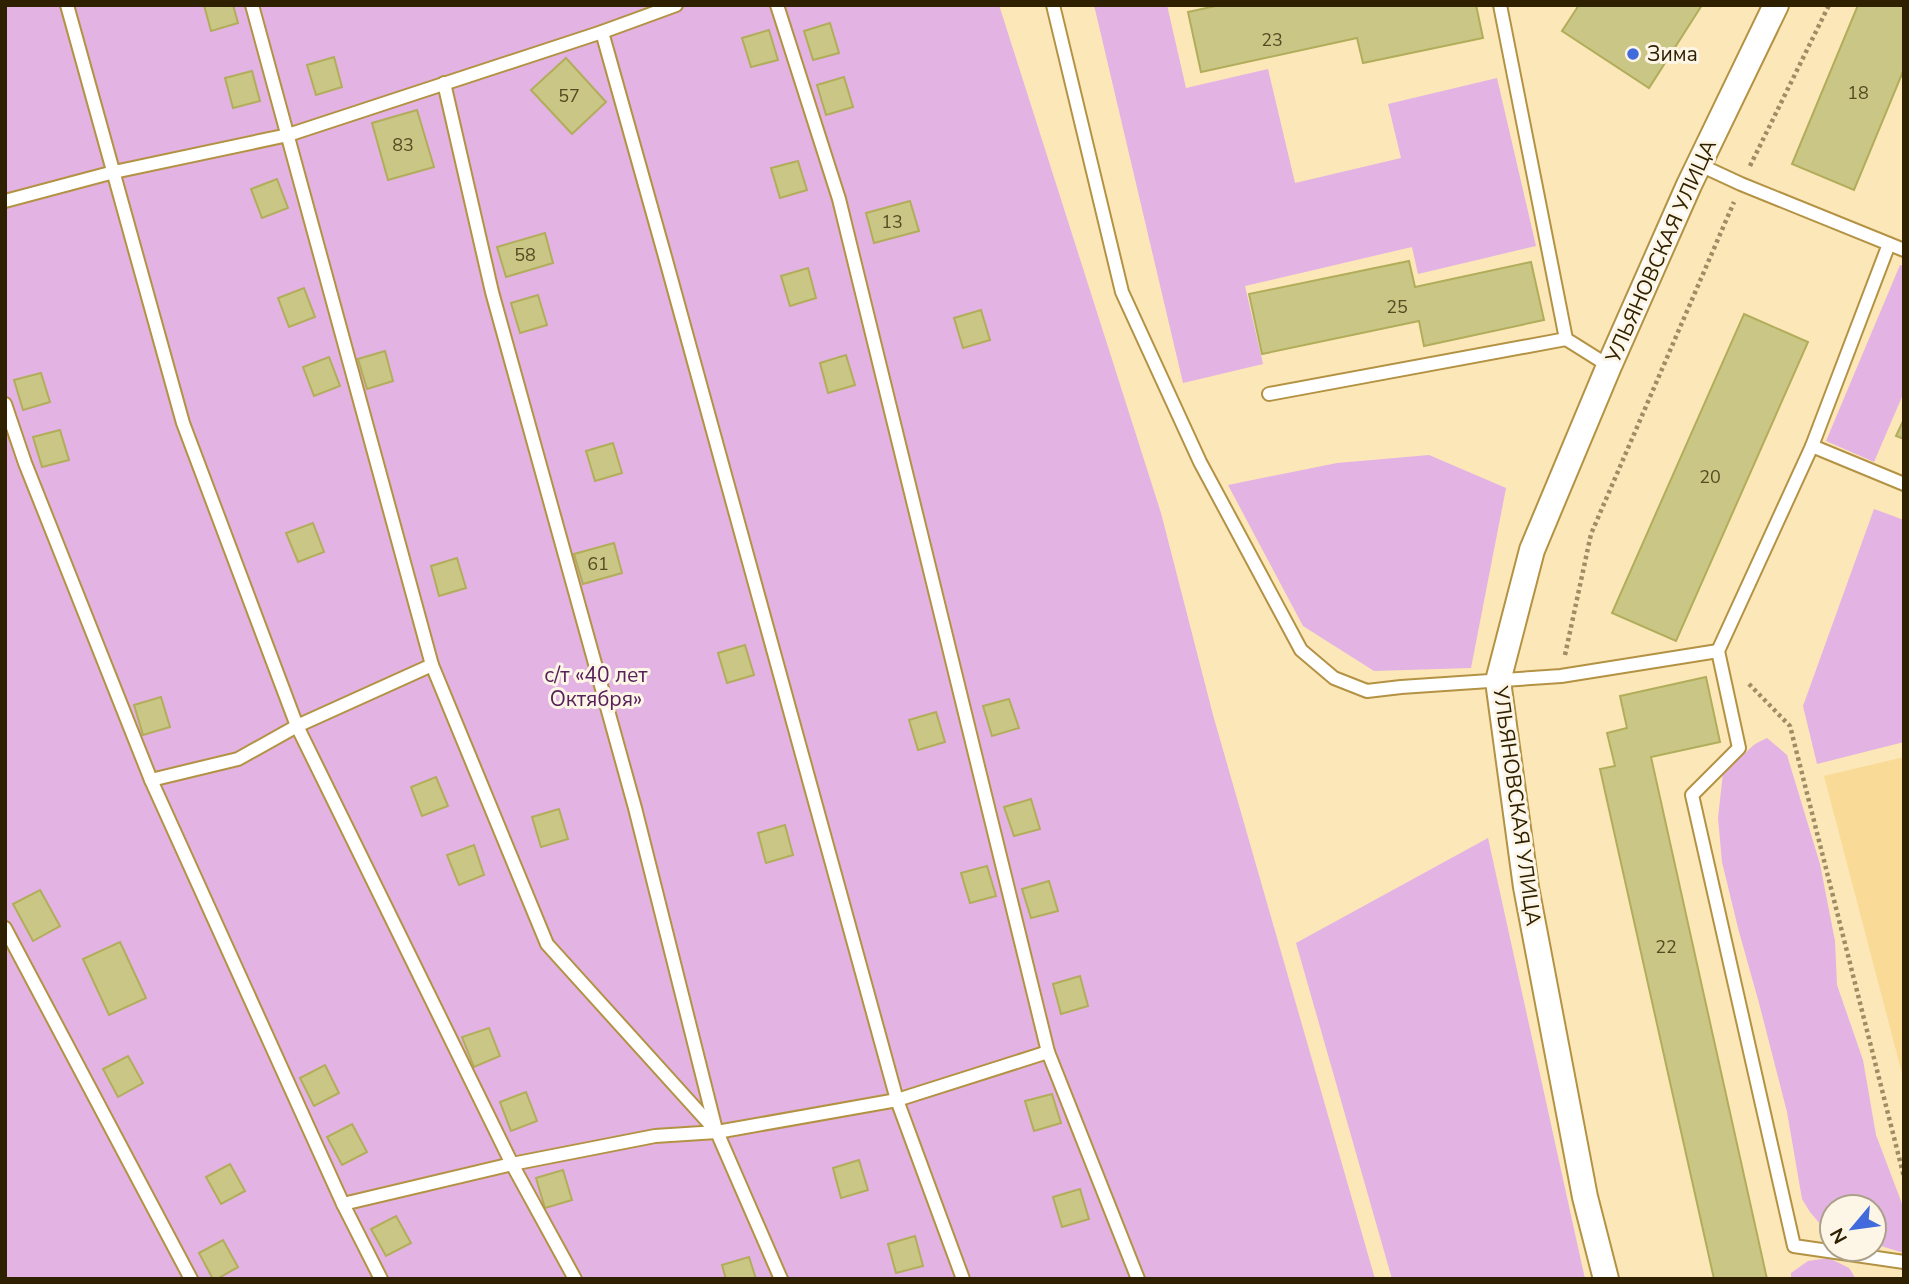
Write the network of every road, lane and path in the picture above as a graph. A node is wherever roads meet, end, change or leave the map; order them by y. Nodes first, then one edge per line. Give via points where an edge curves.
1 (67, 5) edge
2 (252, 5) edge
3 (676, 5) edge
4 (777, 5) edge
5 (1054, 5) edge
6 (1500, 5) edge
7 (1776, 5) edge
8 (1829, 5) edge
9 (602, 32) junction
10 (444, 83) junction
11 (288, 135) junction
12 (1700, 165) junction
13 (114, 172) junction
14 (1741, 184) junction
15 (5, 201) edge
16 (1889, 244) junction
17 (1904, 250) edge
18 (1566, 339) junction
19 (1609, 366) junction
20 (1269, 394) dead end
21 (5, 404) edge
22 (1812, 446) junction
23 (1904, 484) edge
24 (1718, 651) junction
25 (432, 665) junction
26 (1561, 676) junction
27 (1498, 681) junction
28 (298, 726) junction
29 (151, 780) junction
30 (5, 928) edge
31 (1048, 1052) junction
32 (897, 1101) junction
33 (717, 1132) junction
34 (512, 1164) junction
35 (1904, 1177) edge
36 (343, 1204) junction
37 (1904, 1262) edge
38 (191, 1279) edge
39 (381, 1279) edge
40 (575, 1279) edge
41 (781, 1279) edge
42 (963, 1279) edge
43 (1138, 1279) edge
44 (1605, 1279) edge

1 - 13 lane
2 - 11 lane
3 - 9 lane
4 - 31 lane via 839,199
5 - 27 lane via 1122,292 1200,462 1301,650 1334,678 1367,691
6 - 18 lane
7 - 12 street, УЛЬЯНОВСКАЯ УЛИЦА
8 - 14 path
9 - 10 lane
9 - 32 lane
10 - 11 lane
10 - 33 lane via 492,292 635,808
11 - 13 lane
11 - 25 lane
12 - 14 lane
12 - 19 street, УЛЬЯНОВСКАЯ УЛИЦА
13 - 15 lane
13 - 28 lane via 183,424
14 - 16 lane
14 - 26 path via 1591,534
16 - 17 lane
16 - 22 lane
18 - 19 lane
18 - 20 lane
19 - 27 street, УЛЬЯНОВСКАЯ УЛИЦА via 1532,550
21 - 29 lane
22 - 23 lane
22 - 24 lane
24 - 26 lane
24 - 35 path via 1790,726
24 - 37 lane via 1739,748 1692,795 1794,1246
25 - 28 lane
25 - 33 lane via 547,944
26 - 27 lane
27 - 44 street, УЛЬЯНОВСКАЯ УЛИЦА via 1525,887
28 - 29 lane via 238,759
28 - 34 lane
29 - 36 lane
30 - 38 lane
31 - 32 lane
31 - 43 lane
32 - 33 lane
32 - 42 lane
33 - 34 lane via 655,1136
33 - 41 lane
34 - 36 lane
34 - 40 lane
36 - 39 lane

